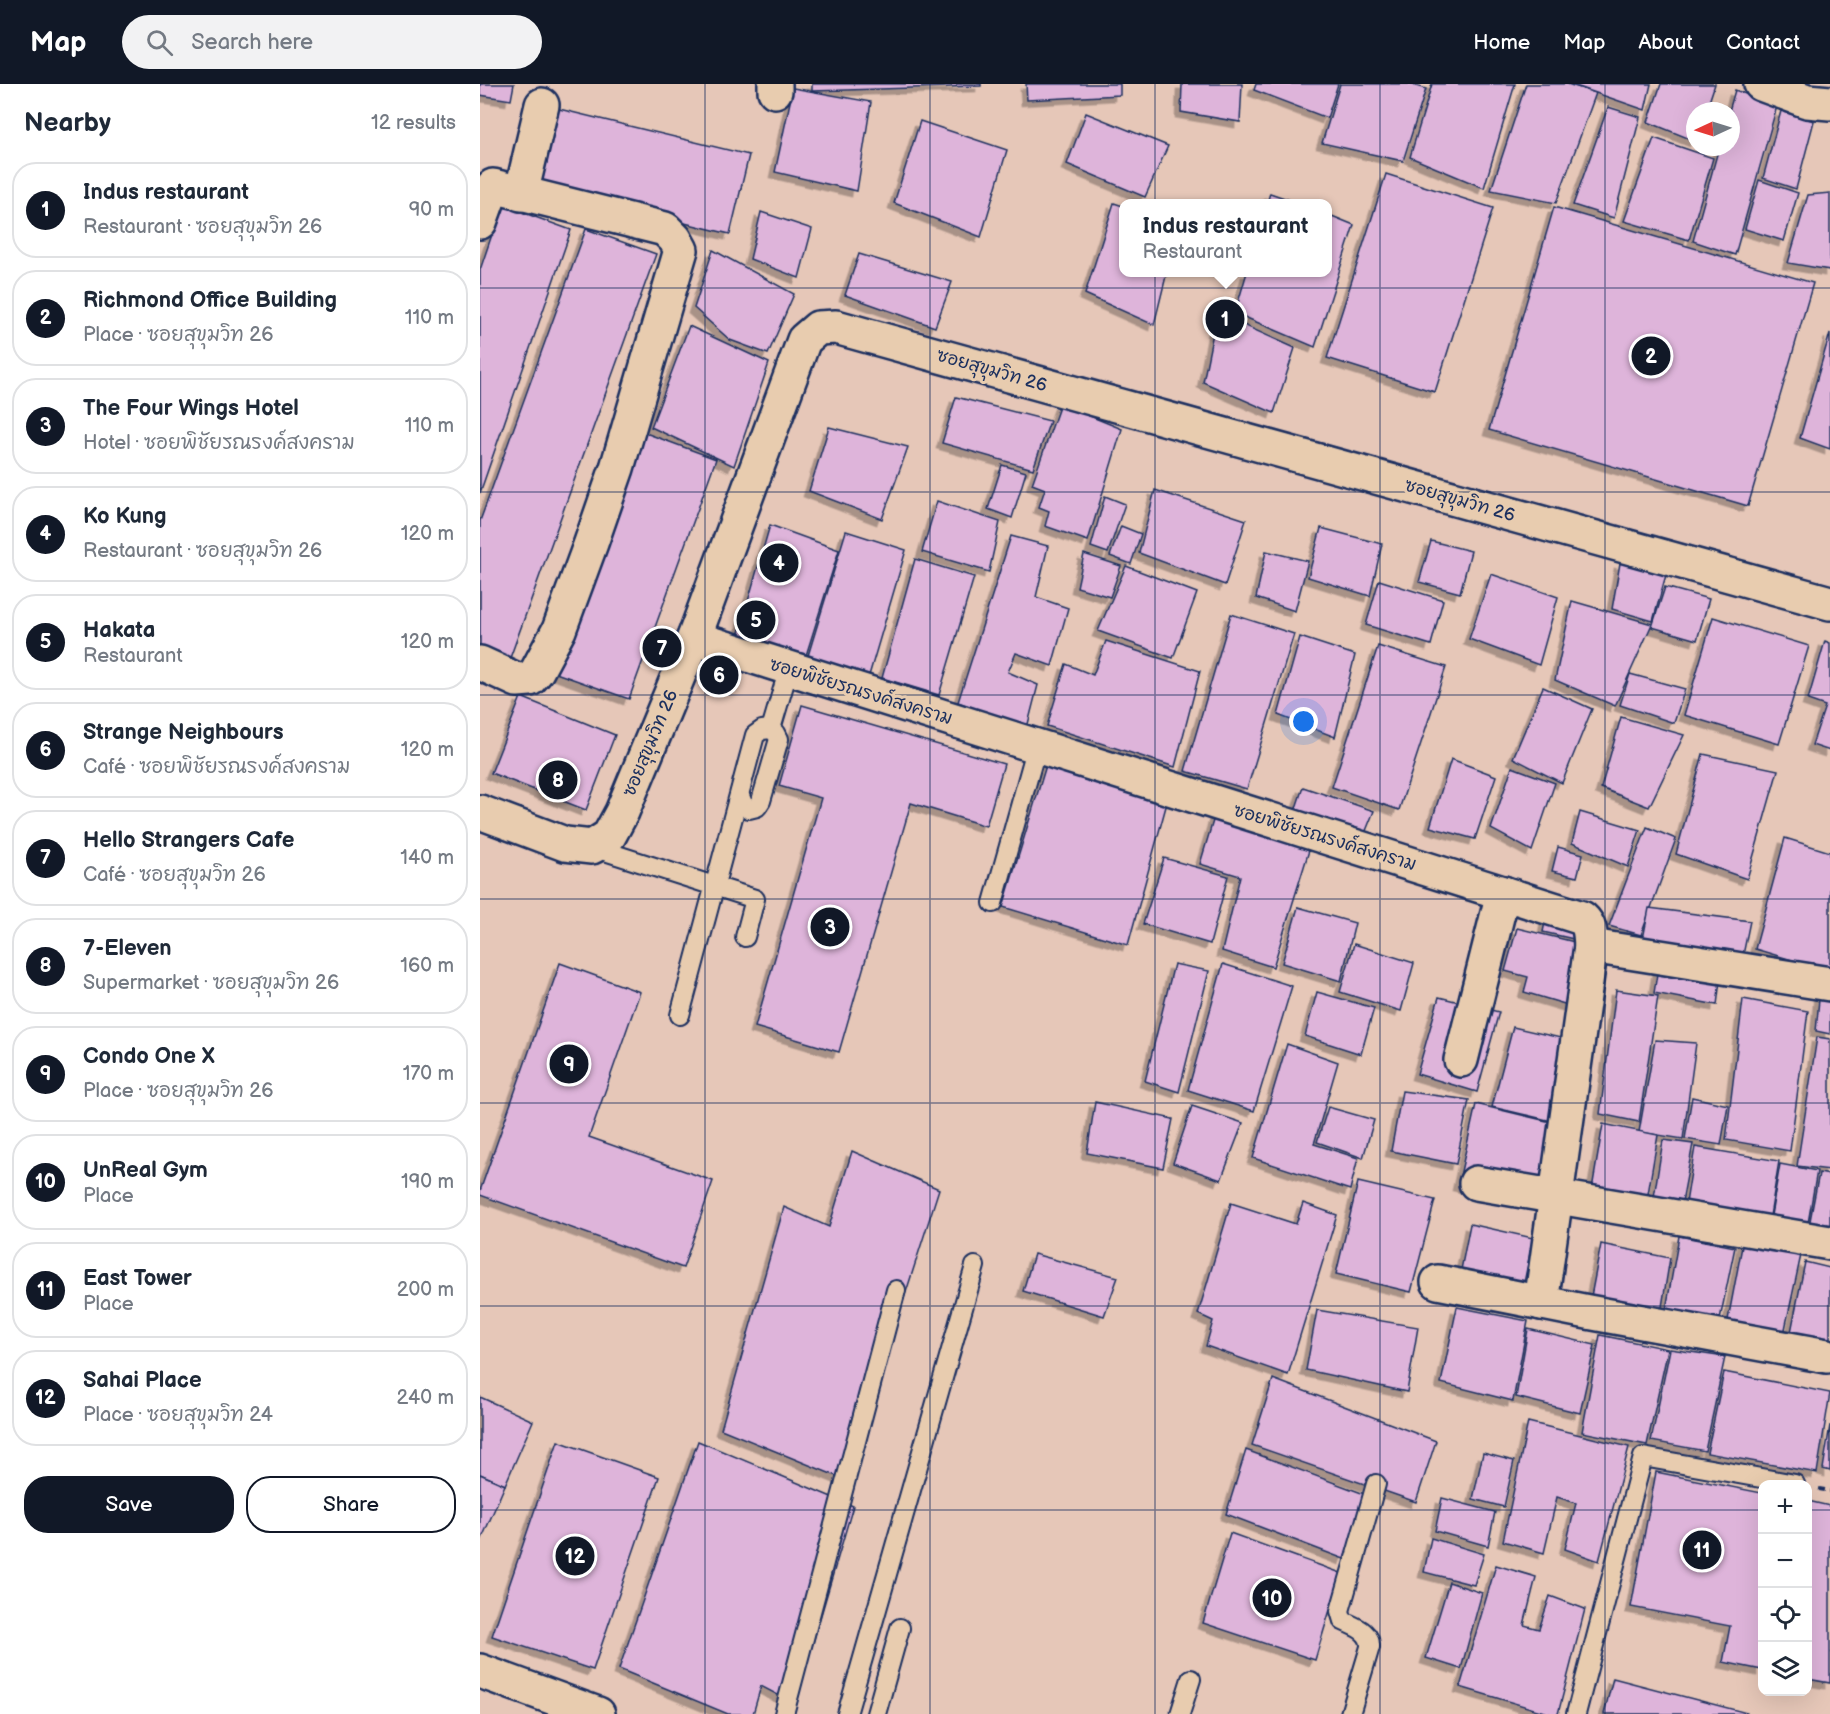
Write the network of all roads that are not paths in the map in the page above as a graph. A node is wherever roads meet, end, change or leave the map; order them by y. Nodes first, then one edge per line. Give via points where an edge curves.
1 (1761, 84) edge
2 (1830, 103) edge
3 (542, 105) dead end
4 (521, 194) junction
5 (480, 222) edge
6 (1830, 603) edge
7 (694, 638) junction
8 (480, 663) edge
9 (789, 668) junction
10 (1037, 746) junction
11 (480, 812) edge
12 (592, 847) junction
13 (715, 886) junction
14 (1503, 893) junction
15 (993, 903) dead end
16 (745, 937) dead end
17 (1591, 946) junction
18 (1830, 984) edge
19 (680, 1015) dead end
20 (1461, 1060) dead end
21 (1476, 1184) dead end
22 (1558, 1197) junction
23 (1830, 1243) edge
24 (975, 1266) dead end
25 (1438, 1282) dead end
26 (896, 1290) dead end
27 (1541, 1303) junction
28 (1827, 1356) dead end
29 (1768, 1480) edge
30 (1376, 1484) dead end
31 (900, 1628) dead end
32 (480, 1671) edge
33 (1191, 1679) dead end
34 (598, 1714) edge
35 (784, 1714) edge
36 (847, 1714) edge
37 (876, 1714) edge
38 (1180, 1714) edge
39 (1350, 1714) edge
40 (1575, 1714) edge

1 - 2 street via 1807,101
3 - 4 street
4 - 5 street via 493,186
4 - 8 street via 664,229 681,250 617,468 559,630 530,679 517,680
6 - 7 street, ซอยสุขุมวิท 26 via 836,327 818,327 804,340
7 - 9 street, ซอยพิชัยรณรงค์สงคราม
7 - 12 street, ซอยสุขุมวิท 26 via 622,812 609,836
9 - 10 street, ซอยพิชัยรณรงค์สงคราม
9 - 13 lane via 771,729 778,739 761,801 750,809 740,796
10 - 14 street, ซอยพิชัยรณรงค์สงคราม
10 - 15 lane
11 - 12 street via 565,844
12 - 13 lane
13 - 16 lane via 755,899
13 - 19 lane
14 - 17 street, ซอยพิชัยรณรงค์สงคราม via 1582,918 1590,930
14 - 20 street
17 - 18 street
17 - 22 street, ซอยพิชัยรณรงค์สงคราม
21 - 22 street
22 - 23 street
22 - 27 street, ซอยพิชัยรณรงค์สงคราม
24 - 36 lane
25 - 27 street
26 - 35 lane
27 - 28 street
29 - 40 lane via 1643,1457
30 - 39 lane via 1340,1611 1342,1621 1366,1633 1371,1640
31 - 37 lane
32 - 34 street
33 - 38 lane

